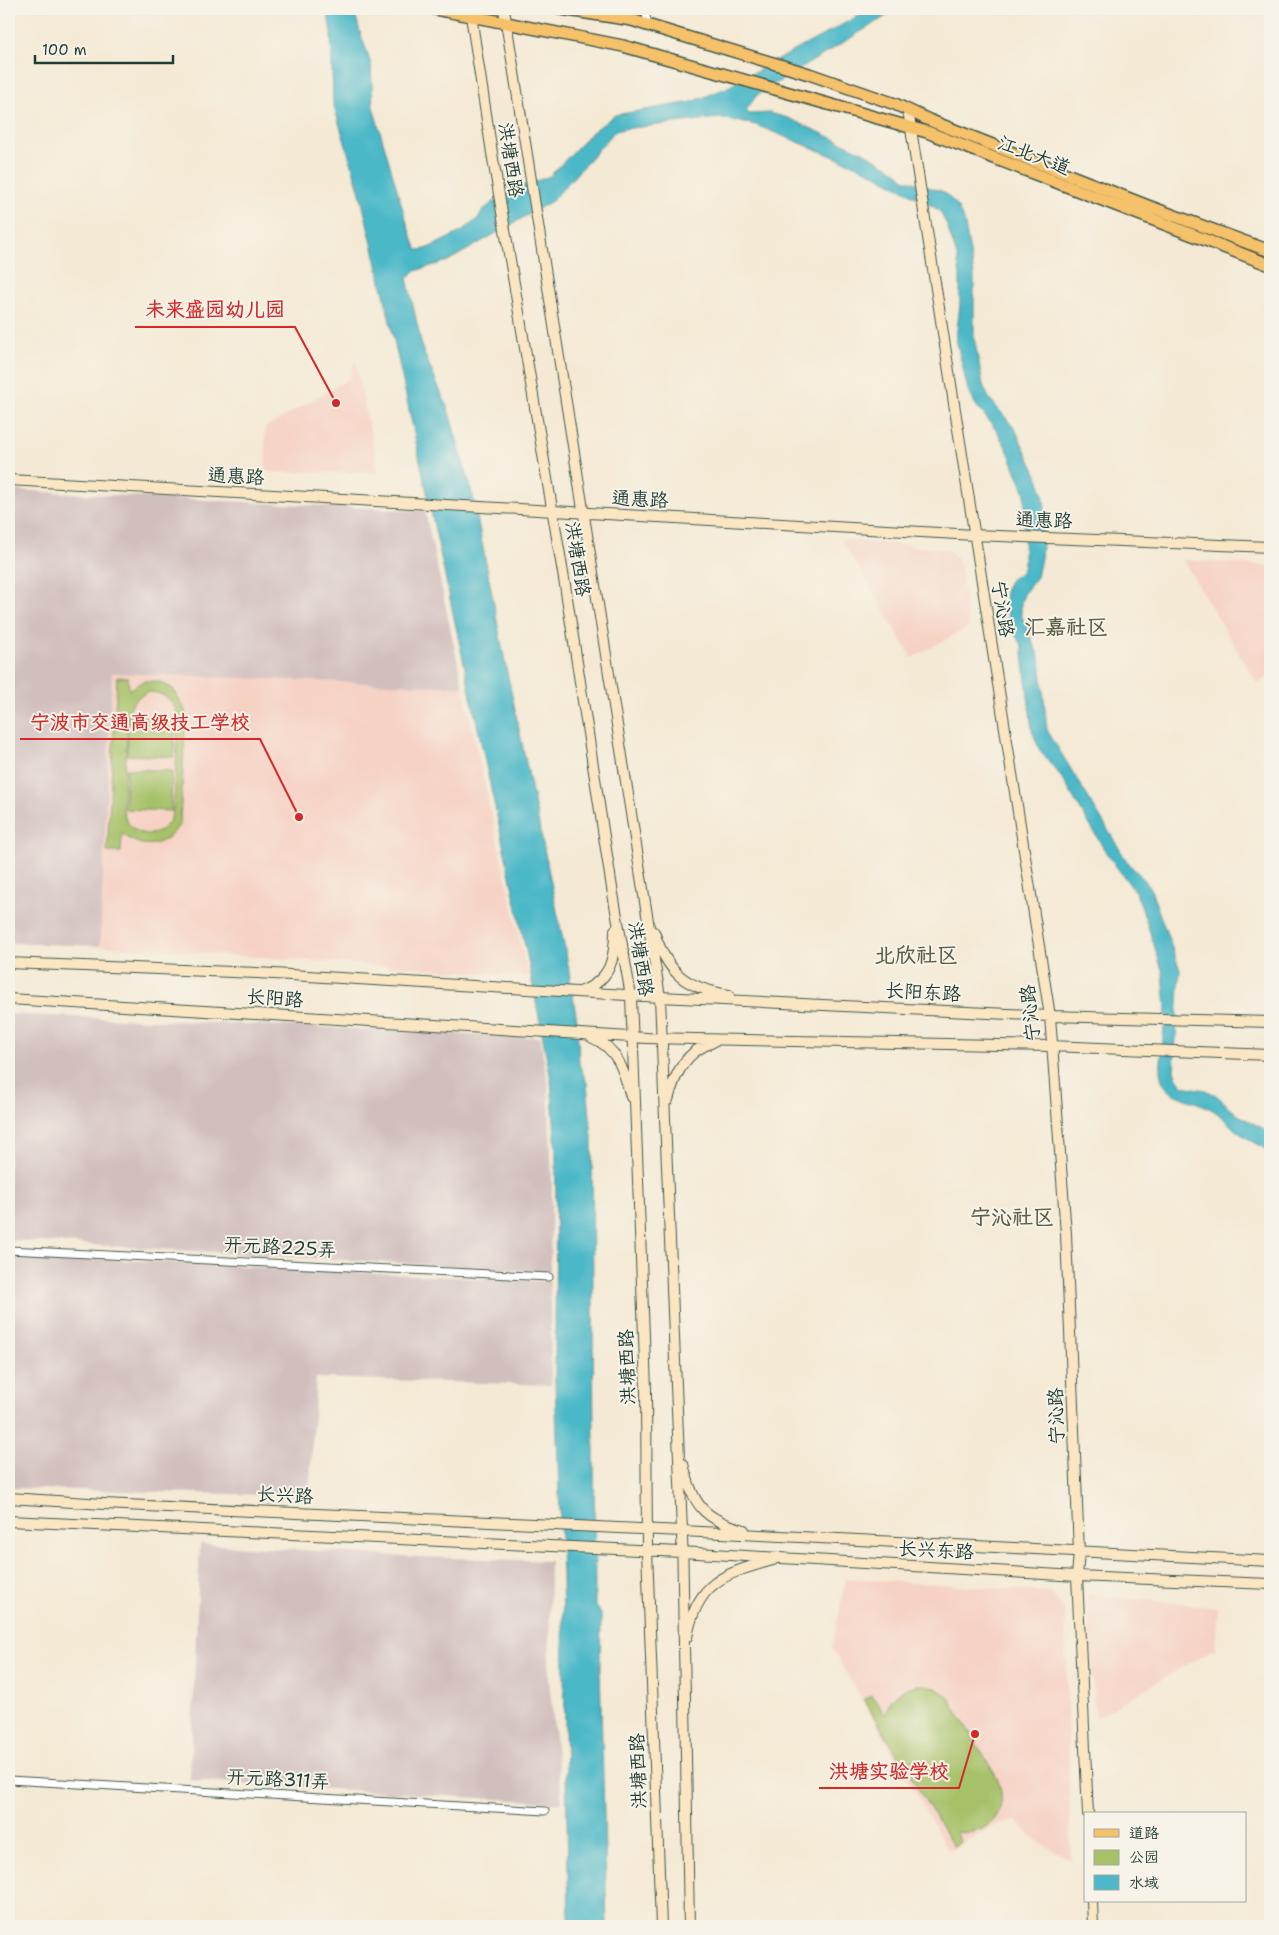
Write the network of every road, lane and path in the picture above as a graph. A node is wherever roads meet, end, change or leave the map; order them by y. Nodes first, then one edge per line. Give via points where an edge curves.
1 (435, 9) edge
2 (504, 9) edge
3 (561, 9) edge
4 (646, 9) edge
5 (472, 12) edge
6 (505, 23) junction
7 (647, 25) junction
8 (908, 110) junction
9 (912, 128) junction
10 (1270, 251) edge
11 (1270, 266) edge
12 (9, 480) edge
13 (553, 512) junction
14 (583, 513) junction
15 (974, 535) junction
16 (1270, 547) edge
17 (645, 903) junction
18 (615, 906) junction
19 (9, 963) edge
20 (577, 992) junction
21 (631, 996) junction
22 (660, 997) junction
23 (9, 998) edge
24 (769, 1003) junction
25 (1050, 1016) junction
26 (1270, 1022) edge
27 (583, 1034) junction
28 (633, 1037) junction
29 (663, 1039) junction
30 (720, 1040) junction
31 (1051, 1046) junction
32 (1270, 1055) edge
33 (665, 1116) junction
34 (636, 1117) junction
35 (9, 1250) edge
36 (549, 1277) dead end
37 (678, 1441) junction
38 (9, 1498) edge
39 (9, 1521) edge
40 (600, 1527) joint
41 (647, 1529) junction
42 (682, 1531) junction
43 (763, 1535) junction
44 (600, 1548) joint
45 (648, 1550) junction
46 (681, 1552) junction
47 (1079, 1552) junction
48 (780, 1558) junction
49 (1270, 1561) edge
50 (1078, 1576) junction
51 (1270, 1584) edge
52 (683, 1662) junction
53 (9, 1780) edge
54 (545, 1811) dead end
55 (1088, 1812) edge
56 (1092, 1902) edge
57 (661, 1926) edge
58 (690, 1926) edge
59 (1093, 1926) edge

1 - 5 main road
2 - 6 main road, 洪塘西路
3 - 7 main road
4 - 7 street
5 - 6 main road
5 - 13 main road, 洪塘西路 via 499,195
6 - 9 main road, 江北大道 via 623,46
6 - 14 main road, 洪塘西路
7 - 8 main road, 江北大道 via 810,74
8 - 9 main road, 宁沁路
8 - 10 main road, 江北大道
9 - 11 main road, 江北大道
9 - 15 main road, 宁沁路
12 - 13 main road, 通惠路
13 - 14 main road, 通惠路
13 - 18 main road, 洪塘西路
14 - 15 main road, 通惠路
14 - 17 main road, 洪塘西路
15 - 16 main road, 通惠路
15 - 25 main road, 宁沁路
17 - 22 main road, 洪塘西路
17 - 24 main road via 663,954 684,980 713,992
18 - 20 main road via 612,963 600,980
18 - 21 main road, 洪塘西路
19 - 20 main road, 长阳路 via 257,973
20 - 21 main road, 长阳东路
21 - 22 main road, 长阳东路
21 - 28 main road, 洪塘西路
22 - 24 main road, 长阳东路
22 - 29 main road, 洪塘西路
23 - 27 main road, 长阳路
24 - 25 main road, 长阳东路
25 - 26 main road, 长阳东路
25 - 31 main road, 宁沁路
27 - 28 main road
27 - 34 main road via 603,1042 618,1059
28 - 29 main road
28 - 34 main road, 洪塘西路
29 - 30 main road
29 - 33 main road, 洪塘西路
30 - 31 main road
30 - 33 main road via 698,1049 677,1071
31 - 32 main road
31 - 47 main road, 宁沁路 via 1066,1234
33 - 37 main road, 洪塘西路
34 - 41 main road, 洪塘西路 via 646,1389
35 - 36 street, 开元路225弄
37 - 42 main road, 洪塘西路
37 - 43 main road via 696,1504 725,1524
38 - 40 main road, 长兴路
39 - 44 main road, 长兴路
40 - 41 main road, 长兴东路
41 - 42 main road, 长兴东路
41 - 45 main road, 洪塘西路
42 - 43 main road, 长兴东路
42 - 46 main road, 洪塘西路
43 - 47 main road, 长兴东路
44 - 45 main road, 长兴东路
45 - 46 main road, 长兴东路
45 - 57 main road, 洪塘西路
46 - 48 main road, 长兴东路
46 - 52 main road, 洪塘西路
47 - 49 main road, 长兴东路
47 - 50 main road, 宁沁路
48 - 50 main road, 长兴东路
48 - 52 main road via 728,1574 709,1587 690,1618
50 - 51 main road, 长兴东路
50 - 55 main road, 宁沁路
52 - 58 main road, 洪塘西路
53 - 54 street, 开元路311弄
56 - 59 main road

